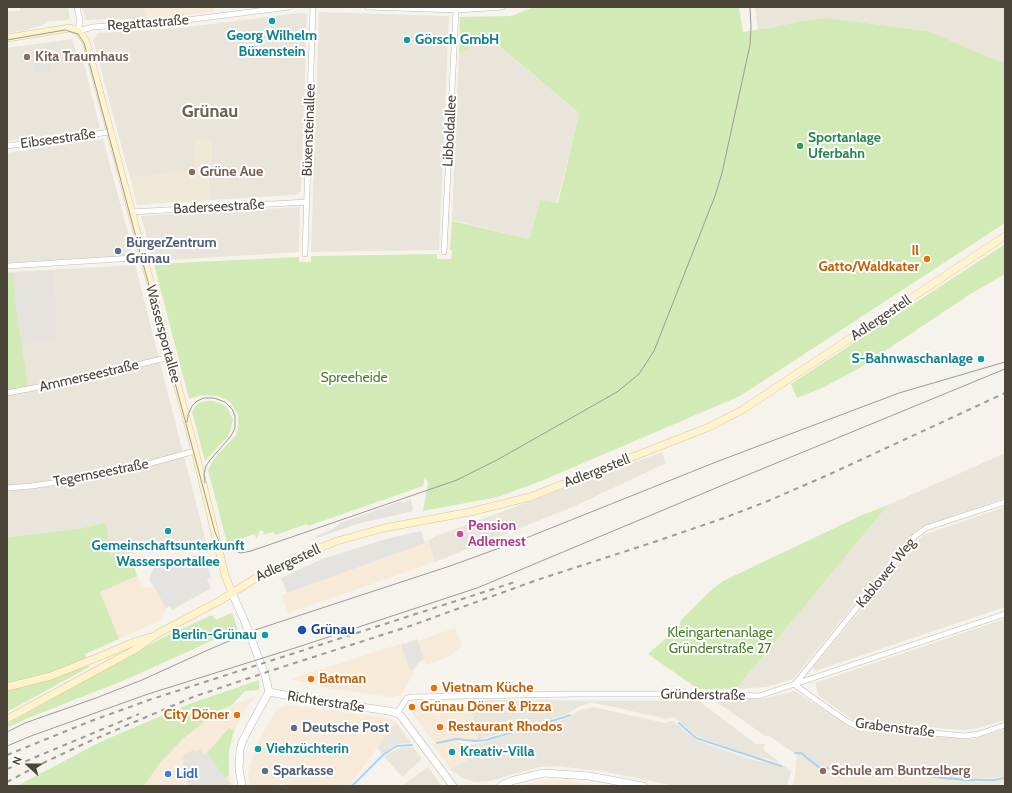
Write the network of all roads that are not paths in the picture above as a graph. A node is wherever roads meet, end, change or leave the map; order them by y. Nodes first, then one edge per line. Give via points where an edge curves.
1 (77, 7) edge
2 (289, 7) edge
3 (313, 7) edge
4 (368, 7) edge
5 (502, 7) edge
6 (456, 9) junction
7 (78, 31) junction
8 (7, 38) edge
9 (110, 132) junction
10 (7, 146) edge
11 (307, 202) junction
12 (131, 212) junction
13 (1005, 236) edge
14 (444, 252) dead end
15 (305, 254) dead end
16 (142, 256) junction
17 (7, 266) edge
18 (170, 357) junction
19 (7, 393) edge
20 (195, 451) junction
21 (7, 488) edge
22 (1005, 502) edge
23 (232, 594) junction
24 (1005, 614) edge
25 (157, 634) junction
26 (795, 685) junction
27 (7, 688) edge
28 (270, 692) junction
29 (397, 713) junction
30 (7, 719) edge
31 (1005, 725) edge
32 (453, 785) edge
33 (242, 786) edge
34 (501, 786) edge
35 (643, 786) edge

1 - 7 street, Wassersportallee via 80,21
2 - 7 street, Regattastraße via 195,19 93,27
3 - 11 street, Büxensteinallee
4 - 6 street
5 - 6 street
6 - 14 street, Libboldallee
7 - 8 main road, Regattastraße via 66,28
7 - 9 main road, Wassersportallee via 86,41
9 - 10 street, Eibseestraße
9 - 12 main road, Wassersportallee
11 - 12 street, Baderseestraße
11 - 15 street, Büxensteinallee
12 - 16 main road, Wassersportallee
13 - 23 main road, Adlergestell via 742,410 709,427 530,497 470,512 384,528 337,541 275,568 243,585
16 - 17 street
16 - 18 main road, Wassersportallee
18 - 19 street, Ammerseestraße
18 - 20 main road, Wassersportallee
20 - 21 street, Tegernseestraße via 98,476
20 - 23 main road, Wassersportallee via 225,575
22 - 26 street, Kablower Weg via 926,528 915,536
23 - 25 main road, Adlergestell
23 - 28 street, Richterstraße
24 - 26 street, Gründerstraße
25 - 27 main road, Adlergestell via 51,676
25 - 30 main road, Adlergestell via 136,649
26 - 29 street, Gründerstraße via 759,696 574,694 413,697 407,698
26 - 31 street, Grabenstraße via 856,726 965,736
28 - 29 street, Richterstraße
28 - 33 street via 240,749 239,769
29 - 32 street
34 - 35 street via 543,772 588,776

